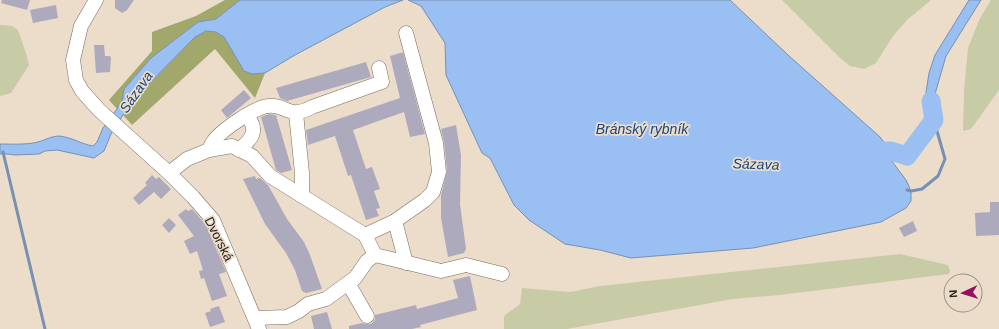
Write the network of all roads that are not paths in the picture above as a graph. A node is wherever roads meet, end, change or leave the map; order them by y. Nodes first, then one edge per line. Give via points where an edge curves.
1 (96, 0) edge
2 (406, 33) dead end
3 (379, 68) dead end
4 (296, 113) junction
5 (247, 115) junction
6 (208, 150) junction
7 (239, 150) junction
8 (169, 173) junction
9 (302, 196) junction
10 (395, 221) junction
11 (365, 235) junction
12 (375, 255) junction
13 (406, 263) junction
14 (502, 274) dead end
15 (348, 283) junction
16 (367, 316) dead end
17 (257, 324) edge

1 - 8 street, Dvorská via 81,26 73,60 76,80 99,110
2 - 10 street via 436,143 439,172 434,192
3 - 4 street via 382,82
4 - 5 street via 268,106
4 - 9 street
5 - 6 street via 213,141
5 - 7 street via 253,127 251,140
6 - 7 street via 232,146
6 - 8 street via 187,159
7 - 9 street via 252,156 270,176
8 - 17 street, Dvorská via 212,220
9 - 11 street
10 - 11 street
10 - 13 street
11 - 12 street
12 - 13 street
12 - 15 street
13 - 14 street via 441,271 466,265
15 - 16 street
15 - 17 street via 326,298 308,304 287,317

